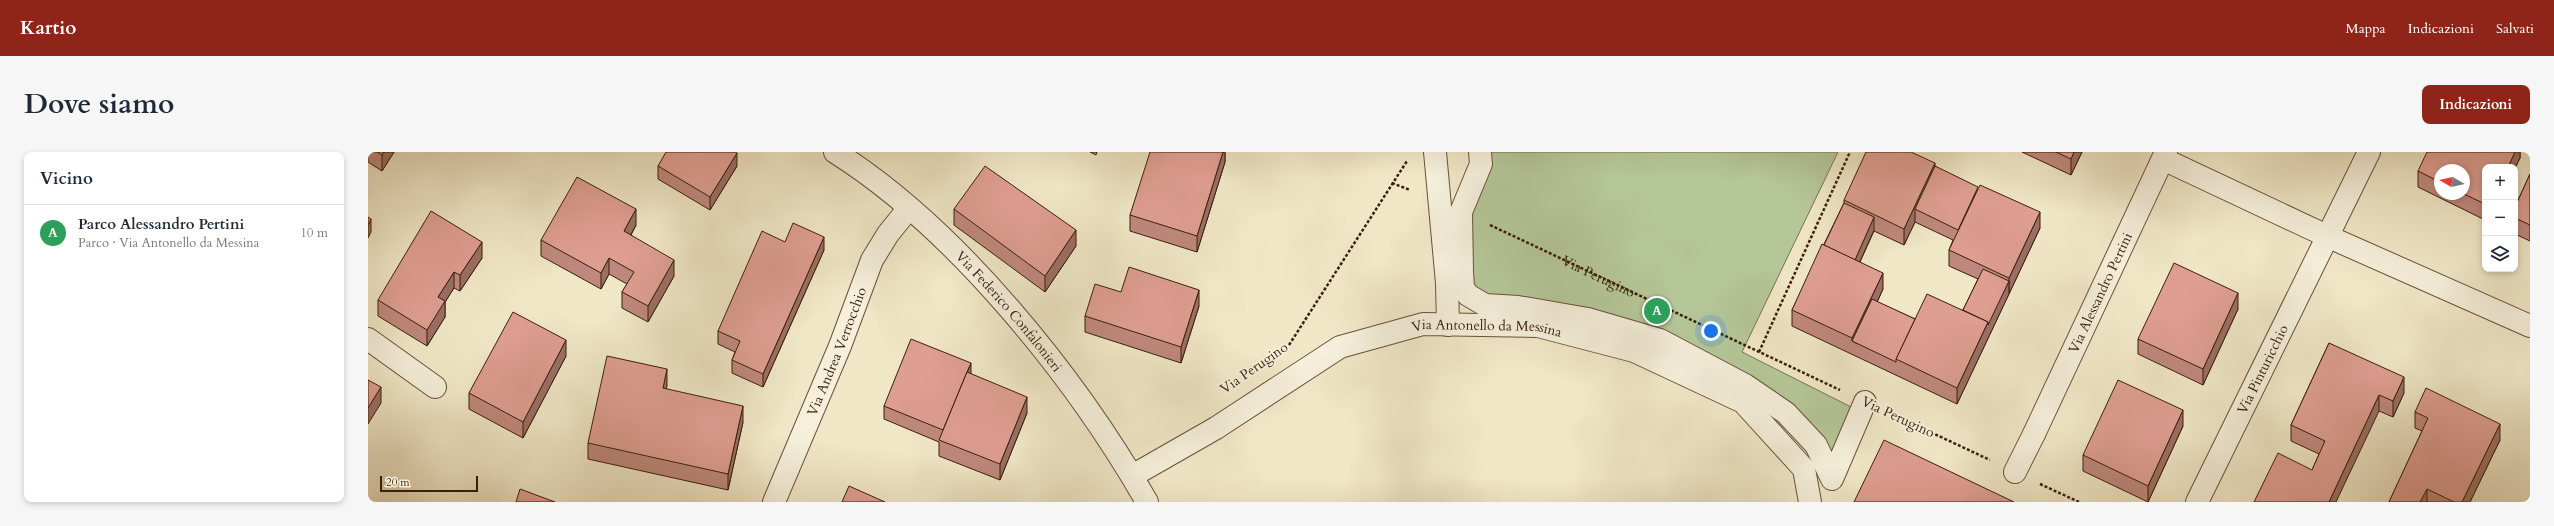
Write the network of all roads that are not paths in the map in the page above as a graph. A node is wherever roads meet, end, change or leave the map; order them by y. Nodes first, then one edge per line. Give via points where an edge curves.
1 (835, 152) edge
2 (1435, 152) edge
3 (1480, 152) edge
4 (2369, 152) edge
5 (2165, 156) edge
6 (909, 208) junction
7 (2329, 237) junction
8 (1448, 325) junction
9 (2530, 326) edge
10 (368, 339) edge
11 (435, 387) dead end
12 (1865, 402) road end
13 (2014, 472) road end
14 (1132, 476) junction
15 (774, 502) edge
16 (1147, 502) edge
17 (1810, 502) edge
18 (2197, 502) edge

1 - 6 street, Via Federico Confalonieri
2 - 8 street via 1447,283
3 - 12 street, Via Antonello da Messina via 1481,164 1461,212 1463,288 1468,295 1485,306 1518,307 1588,319 1660,340 1745,385 1786,413 1816,445 1832,479
4 - 7 street, Via Pinturicchio
5 - 7 street
5 - 13 street, Via Alessandro Pertini
6 - 14 street, Via Federico Confalonieri via 976,273 1032,336 1077,395
6 - 15 street, Via Andrea Verrocchio via 888,234 872,260 840,346
7 - 9 street
7 - 18 street, Via Pinturicchio
8 - 14 street, Via Antonello da Messina via 1423,324 1340,347 1216,428
8 - 17 street, Via Antonello da Messina via 1538,326 1634,351 1743,402 1804,469
10 - 11 street
14 - 16 street, Via Federico Confalonieri

